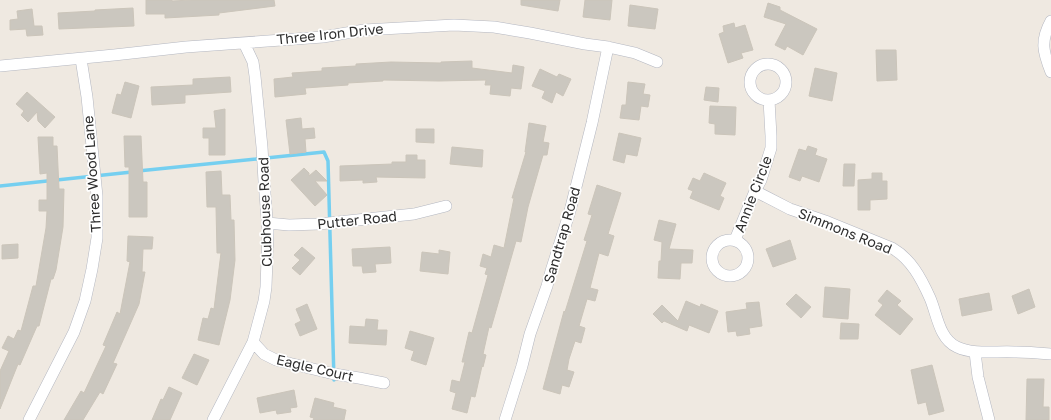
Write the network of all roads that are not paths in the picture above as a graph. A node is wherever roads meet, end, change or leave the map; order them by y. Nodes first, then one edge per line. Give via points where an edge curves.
1 (1051, 21) edge
2 (244, 43) junction
3 (608, 47) junction
4 (81, 59) junction
5 (657, 62) dead end
6 (0, 66) edge
7 (1051, 72) edge
8 (769, 100) dead end
9 (755, 191) junction
10 (446, 206) dead end
11 (267, 223) junction
12 (735, 240) dead end
13 (253, 342) junction
14 (975, 352) junction
15 (1051, 354) edge
16 (384, 383) dead end
17 (29, 420) edge
18 (213, 420) edge
19 (505, 420) edge
20 (990, 420) edge

1 - 7 street via 1045,31 1043,43 1044,56
2 - 3 street, Three Iron Drive via 323,37 364,30 454,25 530,32
2 - 4 street, Three Iron Drive
2 - 11 street, Clubhouse Road via 253,62 255,76
3 - 5 street, Three Iron Drive via 636,53
3 - 19 street, Sandtrap Road via 570,211
4 - 6 street, Three Iron Drive
4 - 17 street, Three Wood Lane via 97,196 97,238 85,301 74,332
8 - 9 street, Annie Circle via 771,148
9 - 12 street, Annie Circle
9 - 14 street, Simmons Road via 790,209 901,253 910,261 921,280 947,341 956,347
10 - 11 street, Putter Road via 414,214 319,224
11 - 13 street, Clubhouse Road via 266,287
13 - 16 street, Eagle Court via 264,354 276,360
13 - 18 street, Clubhouse Road
14 - 15 street
14 - 20 street via 978,377

